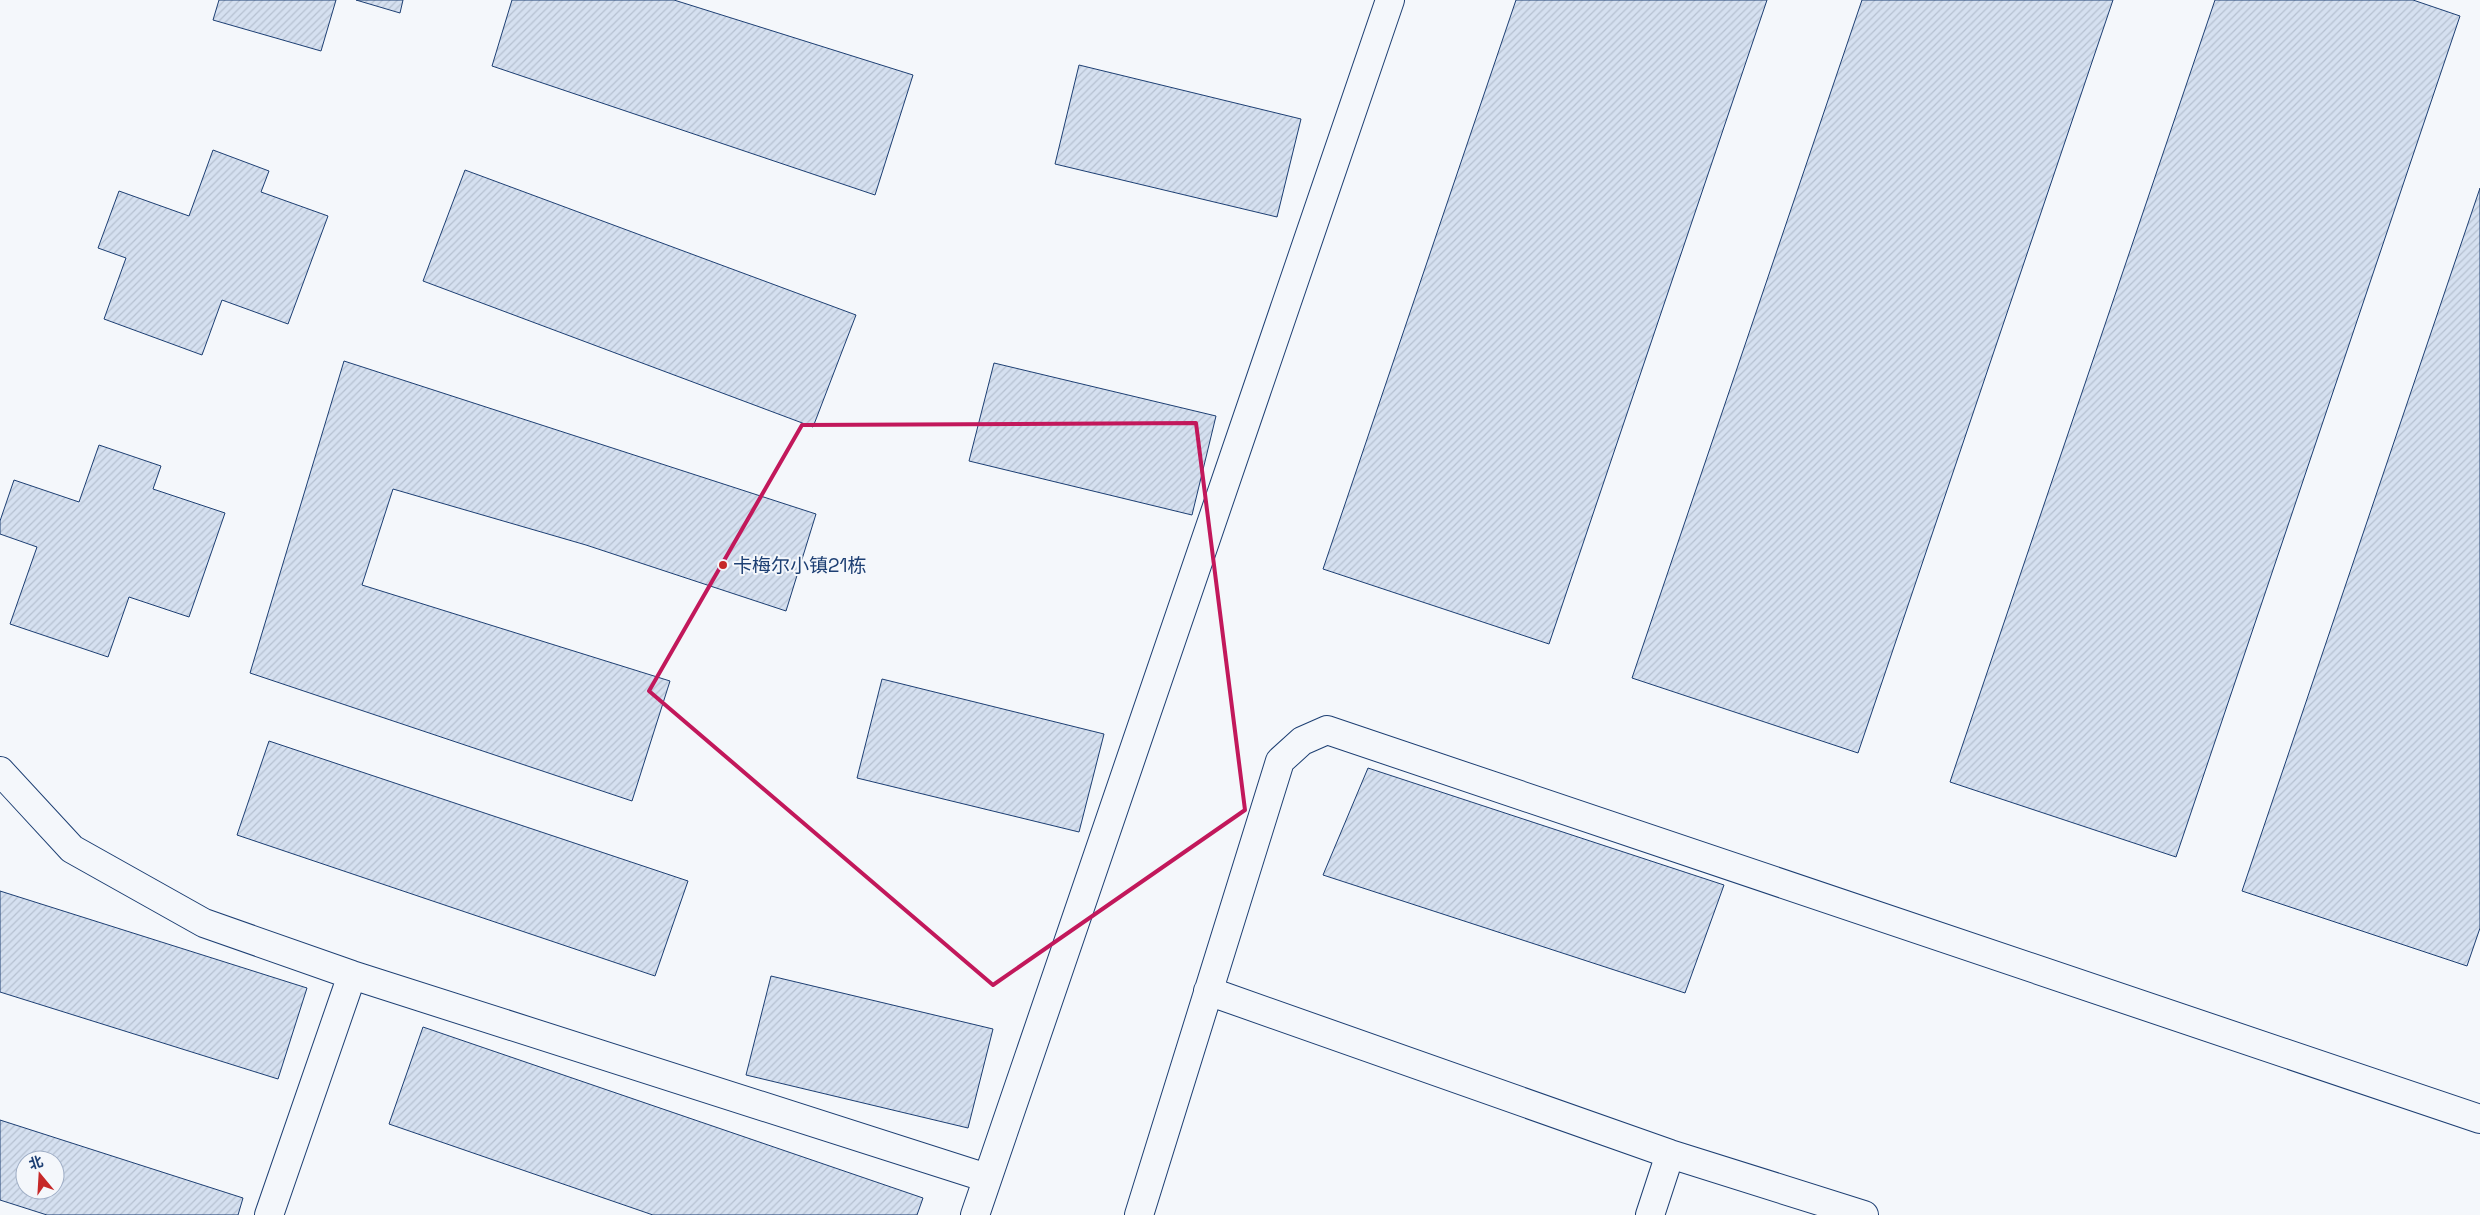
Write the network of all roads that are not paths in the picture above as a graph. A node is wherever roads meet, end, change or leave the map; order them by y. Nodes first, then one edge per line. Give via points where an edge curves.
1 (1390, 0) edge
2 (0, 771) edge
3 (352, 975) junction
4 (1208, 991) junction
5 (2480, 1119) edge
6 (1670, 1154) junction
7 (987, 1178) junction
8 (269, 1215) edge
9 (975, 1215) edge
10 (1139, 1215) edge
11 (1650, 1215) edge
12 (1864, 1215) edge

1 - 7 street
2 - 3 street via 72,849 204,923
3 - 7 street
3 - 8 street
4 - 5 street via 1280,761 1302,741 1327,730
4 - 6 street
4 - 10 street
6 - 11 street
6 - 12 street
7 - 9 street

